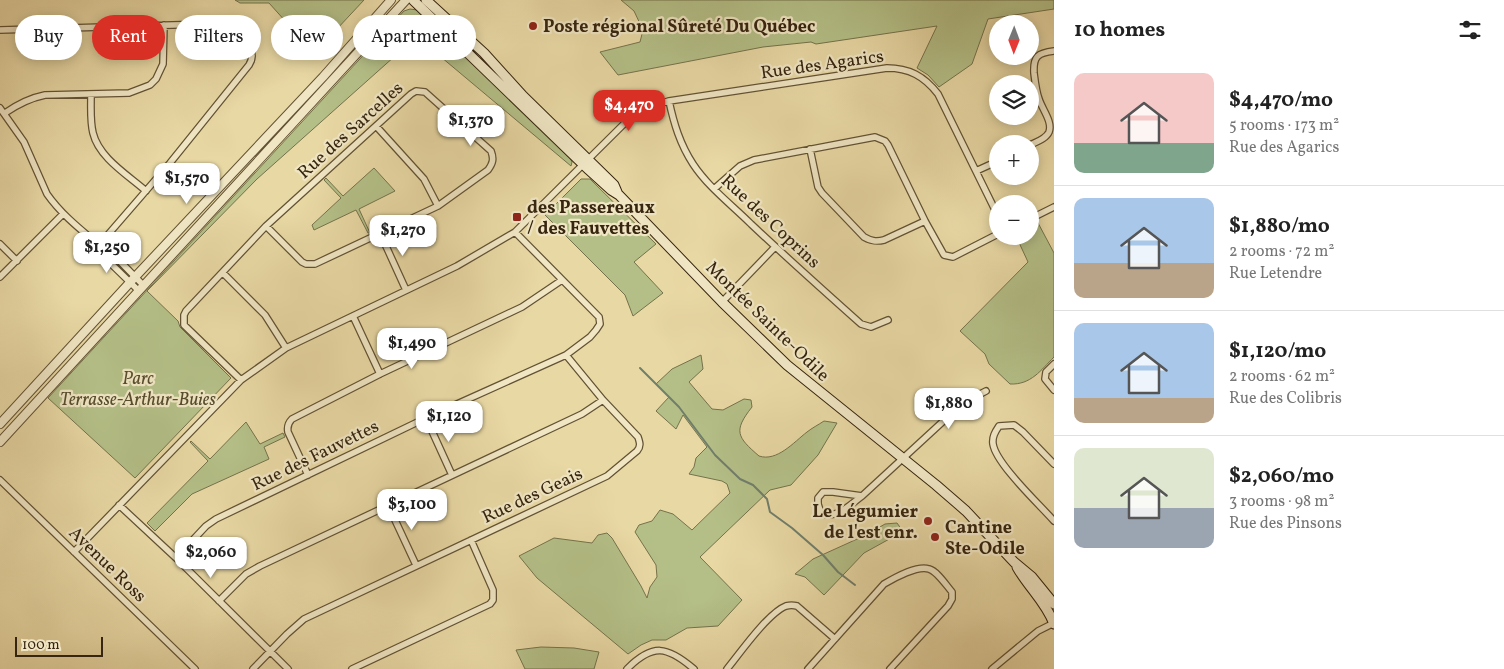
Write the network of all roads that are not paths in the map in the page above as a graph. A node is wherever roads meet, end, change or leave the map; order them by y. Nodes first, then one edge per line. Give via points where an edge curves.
1 (391, 0) edge
2 (406, 0) edge
3 (413, 0) edge
4 (426, 0) edge
5 (165, 25) edge
6 (92, 27) edge
7 (0, 30) edge
8 (1054, 51) edge
9 (163, 60) edge
10 (91, 94) junction
11 (669, 100) junction
12 (0, 108) edge
13 (5, 113) junction
14 (376, 126) junction
15 (1039, 140) edge
16 (810, 149) junction
17 (586, 162) junction
18 (989, 165) edge
19 (976, 171) junction
20 (714, 189) junction
21 (146, 191) junction
22 (989, 198) edge
23 (438, 206) junction
24 (1054, 208) edge
25 (63, 214) junction
26 (1039, 215) edge
27 (925, 221) junction
28 (266, 226) junction
29 (515, 232) junction
30 (380, 233) junction
31 (989, 239) edge
32 (0, 244) edge
33 (99, 244) junction
34 (775, 247) junction
35 (17, 261) junction
36 (223, 273) junction
37 (0, 277) edge
38 (133, 280) junction
39 (562, 280) junction
40 (142, 288) junction
41 (406, 290) junction
42 (722, 302) junction
43 (353, 316) junction
44 (888, 320) dead end
45 (286, 348) junction
46 (566, 355) junction
47 (1054, 364) edge
48 (380, 374) junction
49 (241, 380) junction
50 (1054, 390) edge
51 (986, 391) dead end
52 (603, 400) junction
53 (426, 418) junction
54 (0, 424) edge
55 (0, 442) edge
56 (904, 458) junction
57 (1054, 464) edge
58 (308, 475) junction
59 (452, 475) junction
60 (0, 480) edge
61 (862, 496) junction
62 (119, 505) junction
63 (388, 506) junction
64 (1054, 521) edge
65 (471, 540) junction
66 (74, 552) junction
67 (176, 558) junction
68 (1014, 562) junction
69 (416, 565) junction
70 (219, 601) junction
71 (1054, 604) edge
72 (1054, 623) edge
73 (835, 639) junction
74 (270, 652) junction
75 (195, 669) edge
76 (253, 669) edge
77 (288, 669) edge
78 (352, 669) edge
79 (627, 669) edge
80 (694, 669) edge
81 (727, 669) edge
82 (808, 669) edge
83 (890, 669) edge
84 (992, 669) edge

1 - 38 street
2 - 40 street
3 - 17 main road, Montée Sainte-Odile
4 - 17 main road, Montée Sainte-Odile via 484,53
5 - 21 street via 207,24 226,30 245,42 252,56 249,65
6 - 7 street
8 - 15 street via 1044,52 1034,60 1039,98 1050,123 1046,137
9 - 10 street via 156,79 150,85 129,93
10 - 13 street via 36,97
10 - 21 street via 93,133 97,145
11 - 17 street, Rue des Agarics via 638,110
11 - 19 street, Rue des Agarics via 886,68 907,70 923,78 938,94
11 - 20 street, Rue des Coprins via 674,125 686,153 699,174
12 - 13 street
13 - 25 street via 24,142 47,194
14 - 23 street via 424,179
14 - 23 street, Rue des Sarcelles via 420,90 491,152 494,158 488,170
14 - 28 street, Rue des Sarcelles
16 - 20 street via 746,163
16 - 27 street via 871,137 885,141
16 - 27 street via 815,178 822,193 870,241 884,240
17 - 29 street, Rue des Agarics
17 - 42 main road, Montée Sainte-Odile via 614,185 618,195
18 - 19 street
19 - 22 street, Rue des Agarics
20 - 34 street, Rue des Coprins
21 - 33 street
23 - 30 street, Rue des Sarcelles
24 - 26 street
25 - 33 street
25 - 35 street
27 - 31 street via 942,252 950,257
28 - 30 street, Rue des Sarcelles via 302,262 310,265
28 - 36 street, Rue des Sarcelles
29 - 39 street, Rue des Fauvettes
29 - 41 street, Rue des Agarics
30 - 41 street
32 - 35 street
33 - 38 street via 105,246
34 - 42 street
34 - 44 street, Rue des Coprins via 861,324 872,327
35 - 37 street
36 - 45 street via 265,315
36 - 49 street, Rue des Sarcelles via 186,311 184,325
38 - 40 street
38 - 54 street
39 - 46 street, Rue des Fauvettes via 600,317 600,324 590,338
39 - 48 street via 522,307
40 - 55 street
41 - 43 street, Rue des Agarics
42 - 56 main road, Montée Sainte-Odile via 787,365
43 - 45 street, Rue des Agarics
43 - 48 street
45 - 49 street, Rue des Agarics
46 - 52 street, Rue des Geais
46 - 53 street, Rue des Fauvettes
47 - 50 street via 1046,372 1045,379
48 - 58 street via 289,422 288,432
49 - 62 street, Rue des Agarics
51 - 56 street via 963,403
52 - 59 street via 582,414
52 - 65 street, Rue des Geais via 638,437 640,447 637,451 607,476
53 - 58 street, Rue des Fauvettes
53 - 59 street
56 - 61 street
56 - 68 main road, Montée Sainte-Odile via 966,512
57 - 64 street via 1014,425 999,426 993,446 1001,460
58 - 67 street, Rue des Fauvettes via 216,519
59 - 63 street
60 - 66 street, Avenue Ross
61 - 61 street via 823,492 818,504 821,513 835,514
62 - 66 street, Rue des Agarics
62 - 67 street
63 - 69 street
63 - 70 street via 260,566 246,574
65 - 69 street, Rue des Geais
65 - 78 street via 494,590 490,604
66 - 75 street, Avenue Ross
67 - 70 street
68 - 71 main road, Montée Sainte-Odile via 1032,577
68 - 72 main road, Montée Sainte-Odile
69 - 74 street, Rue des Geais via 304,619
70 - 74 street
72 - 84 street via 1038,630
73 - 81 street via 797,606 790,605 773,615
73 - 82 street
73 - 83 street via 884,584 923,568 931,569 952,592 952,599
74 - 76 street, Rue des Geais
74 - 77 street
79 - 80 street via 654,650 668,651

